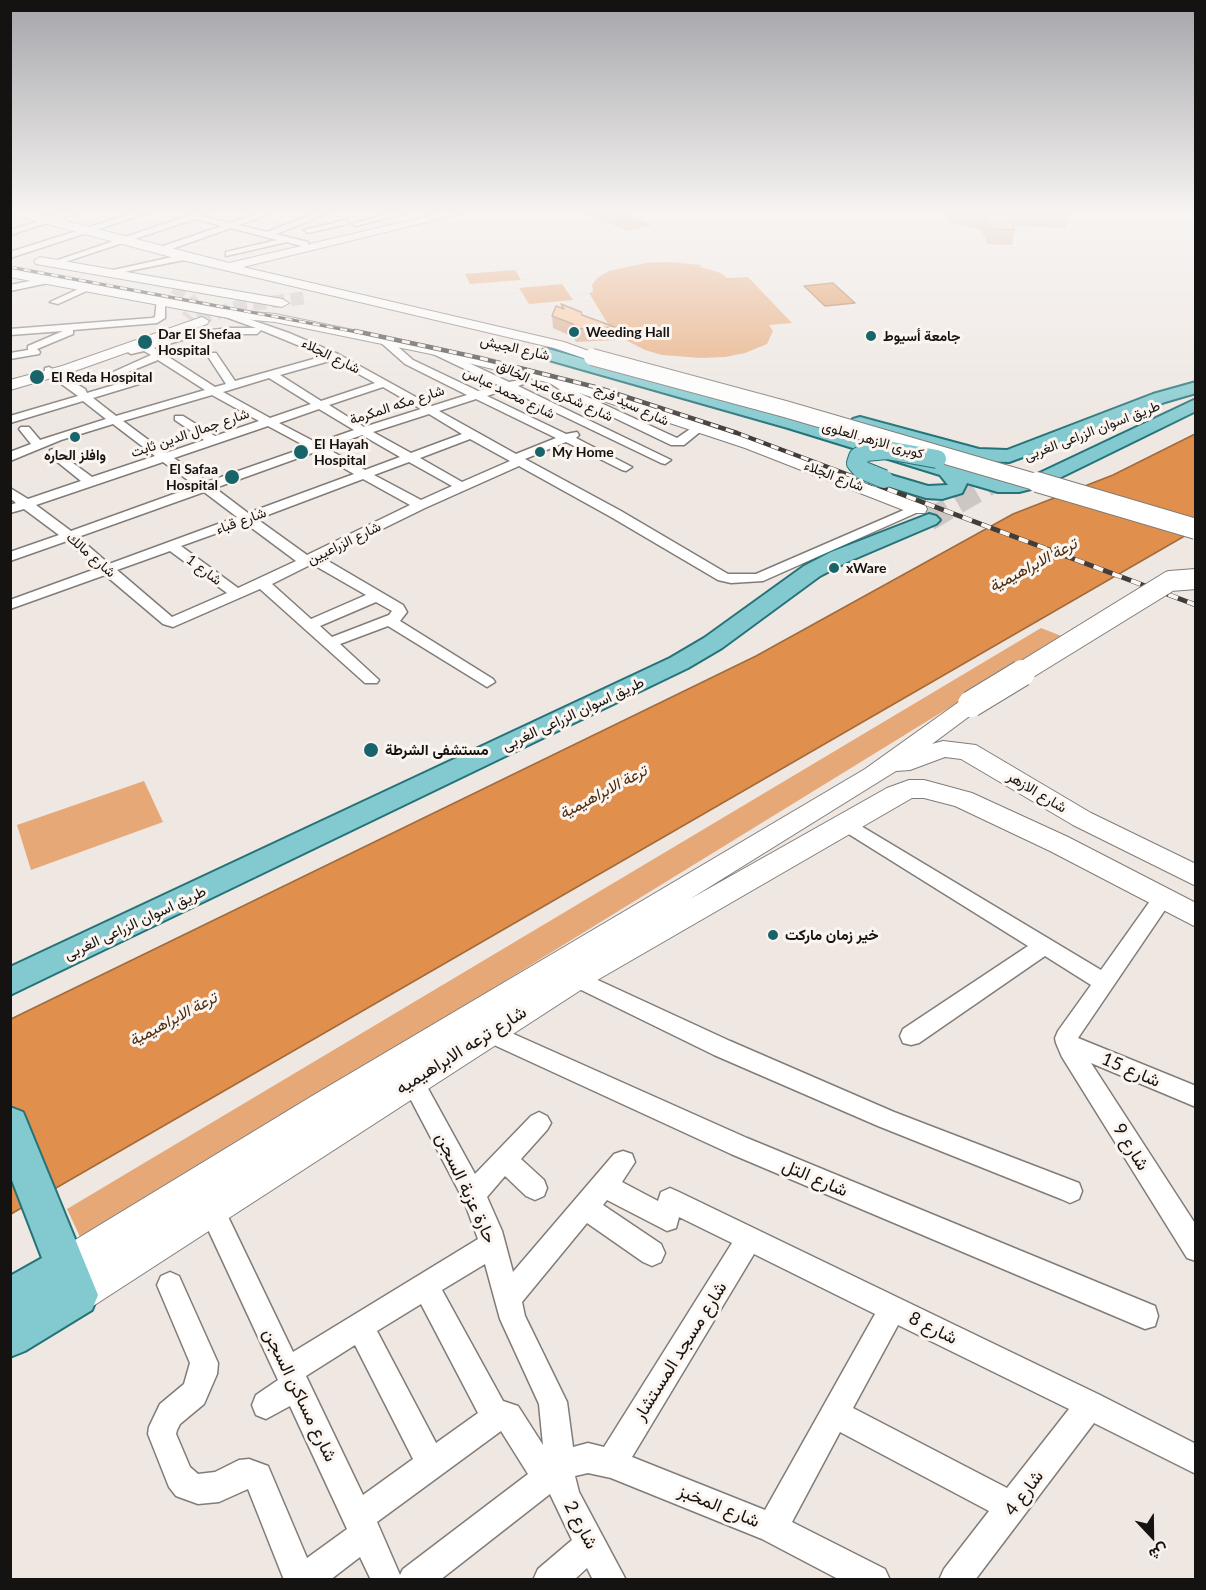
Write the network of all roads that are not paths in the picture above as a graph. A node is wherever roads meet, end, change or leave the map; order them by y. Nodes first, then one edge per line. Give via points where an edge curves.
1 (14, 285) edge
2 (75, 285) edge
3 (185, 285) edge
4 (333, 285) edge
5 (88, 288) junction
6 (26, 298) dead end
7 (55, 302) dead end
8 (160, 302) junction
9 (305, 302) junction
10 (223, 313) junction
11 (196, 319) tunnel mouth
12 (238, 319) junction
13 (82, 326) junction
14 (475, 326) junction
15 (10, 332) edge
16 (220, 332) junction
17 (383, 339) junction
18 (10, 340) edge
19 (31, 342) junction
20 (144, 346) junction
21 (431, 350) junction
22 (553, 350) junction
23 (159, 355) junction
24 (212, 355) dead end
25 (10, 356) edge
26 (332, 356) junction
27 (588, 359) junction
28 (55, 370) junction
29 (270, 374) junction
30 (106, 377) dead end
31 (551, 379) junction
32 (522, 381) dead end
33 (135, 382) dead end
34 (10, 383) edge
35 (232, 385) junction
36 (379, 385) junction
37 (507, 385) junction
38 (1196, 388) edge
39 (212, 391) junction
40 (477, 394) junction
41 (84, 397) junction
42 (1196, 398) edge
43 (1196, 404) edge
44 (320, 405) junction
45 (426, 409) junction
46 (1196, 413) edge
47 (619, 416) junction
48 (179, 418) dead end
49 (10, 420) edge
50 (114, 420) junction
51 (269, 422) junction
52 (595, 426) junction
53 (700, 427) junction
54 (25, 429) dead end
55 (361, 430) junction
56 (471, 435) junction
57 (567, 438) junction
58 (214, 441) junction
59 (37, 444) junction
60 (314, 447) junction
61 (954, 449) junction
62 (54, 453) dead end
63 (10, 457) edge
64 (165, 458) junction
65 (411, 459) junction
66 (665, 460) dead end
67 (517, 461) junction
68 (938, 466) junction
69 (626, 467) dead end
70 (366, 476) junction
71 (999, 480) junction
72 (92, 483) junction
73 (201, 485) junction
74 (462, 487) junction
75 (10, 492) edge
76 (28, 503) junction
77 (420, 506) junction
78 (1121, 507) junction
79 (10, 509) edge
80 (923, 515) junction
81 (245, 519) junction
82 (1196, 529) edge
83 (66, 534) junction
84 (1196, 536) edge
85 (172, 546) junction
86 (10, 551) edge
87 (10, 557) edge
88 (309, 560) junction
89 (107, 569) junction
90 (1196, 579) edge
91 (262, 583) junction
92 (237, 594) junction
93 (377, 596) junction
94 (10, 605) edge
95 (394, 618) junction
96 (168, 621) joint
97 (310, 625) junction
98 (330, 643) junction
99 (372, 680) dead end
100 (487, 682) dead end
101 (874, 775) junction
102 (846, 823) junction
103 (1196, 876) edge
104 (1162, 899) junction
105 (1196, 916) edge
106 (134, 919) junction
107 (1044, 946) junction
108 (10, 970) edge
109 (576, 978) junction
110 (10, 982) edge
111 (1103, 982) junction
112 (489, 1032) junction
113 (911, 1036) dead end
114 (1067, 1043) junction
115 (412, 1081) junction
116 (1196, 1097) edge
117 (332, 1116) junction
118 (539, 1123) dead end
119 (10, 1124) edge
120 (505, 1160) junction
121 (623, 1161) dead end
122 (603, 1185) junction
123 (535, 1188) dead end
124 (1070, 1191) dead end
125 (473, 1194) junction
126 (585, 1207) junction
127 (212, 1210) junction
128 (749, 1239) junction
129 (493, 1244) junction
130 (1196, 1249) edge
131 (652, 1253) dead end
132 (66, 1265) junction
133 (170, 1285) dead end
134 (425, 1285) junction
135 (507, 1299) junction
136 (10, 1300) edge
137 (892, 1308) junction
138 (1145, 1316) dead end
139 (360, 1326) junction
140 (10, 1336) edge
141 (292, 1378) junction
142 (266, 1405) dead end
143 (1090, 1405) junction
144 (835, 1414) junction
145 (495, 1416) junction
146 (1196, 1460) edge
147 (611, 1462) junction
148 (431, 1464) junction
149 (552, 1473) junction
150 (1013, 1508) junction
151 (363, 1525) junction
152 (772, 1528) junction
153 (591, 1545) junction
154 (302, 1580) edge
155 (387, 1580) edge
156 (414, 1580) edge
157 (549, 1580) edge
158 (610, 1580) edge
159 (874, 1580) edge
160 (955, 1580) edge

1 - 6 street
2 - 5 main road, شارع الجلاء
3 - 9 main road
4 - 14 main road, شارع الجيش
5 - 7 street
5 - 8 main road, شارع الجلاء
8 - 10 main road, شارع الجلاء
8 - 13 street via 160,318 154,321
9 - 14 main road
9 - 22 main road, شارع الجيش via 448,329 455,335
10 - 12 street, شارع الجلاء
10 - 17 main road, شارع الجلاء via 265,316
11 - 28 main road
12 - 16 street via 236,325
12 - 26 street, شارع الجلاء via 285,334
13 - 19 street
13 - 19 street
14 - 22 main road, شارع الجيش
15 - 19 street
16 - 20 street
16 - 23 street
16 - 26 street, شارع الجلاء via 267,333
17 - 21 main road, شارع الجلاء
17 - 40 street, شارع محمد عباس via 409,362
18 - 19 street
19 - 25 street
19 - 28 street
20 - 23 street
20 - 28 street via 81,368
21 - 31 main road, شارع الجلاء
21 - 37 street, شارع شكرى عبد الخالق
22 - 27 main road, كوبرى الازهر العلوى
22 - 61 main road, شارع الجيش via 599,353
22 - 68 main road, شارع الجيش
23 - 30 street
23 - 39 street
24 - 35 street
26 - 29 street
26 - 36 street, شارع الجلاء
26 - 45 street, شارع الجلاء
27 - 68 main road, كوبرى الازهر العلوى, bridge
27 - 78 main road, كوبرى الازهر العلوى, bridge via 785,409
28 - 34 main road
28 - 41 street
29 - 35 street
29 - 44 street
31 - 47 street, شارع سيد فرج
31 - 53 main road, شارع الجلاء
32 - 37 street, شارع مكه المكرمة
33 - 41 street
35 - 39 street
36 - 44 street, شارع جمال الدين ثابت
36 - 45 street, شارع الجلاء
37 - 40 street, شارع مكه المكرمة
37 - 52 street, شارع شكرى عبد الخالق
38 - 61 main road, شارع الجيش via 1159,398 1016,454 994,456
38 - 71 main road, طريق اسوان الزراعى الغربى via 1017,460
39 - 50 street
39 - 51 street
40 - 45 street, شارع مكه المكرمة
40 - 57 street, شارع محمد عباس
41 - 49 street
41 - 50 street
42 - 71 main road, طريق اسوان الزراعى الغربى via 1029,462
43 - 71 main road via 1036,483
44 - 51 street, شارع جمال الدين ثابت
44 - 55 street
45 - 55 street, شارع مكه المكرمة
45 - 56 street, شارع الجلاء
46 - 78 main road, bridge via 1085,472 1083,481 1091,490
47 - 52 street, شارع الزراعيين
47 - 53 street, شارع سيد فرج via 677,442
48 - 58 street
50 - 59 street
50 - 64 street
51 - 58 street, شارع جمال الدين ثابت
51 - 60 street
52 - 57 street, شارع الزراعيين
52 - 66 street, شارع شكرى عبد الخالق
53 - 80 main road, شارع الجلاء
54 - 59 street
55 - 60 street, شارع مكه المكرمة
55 - 65 street
56 - 65 street, شارع قباء
56 - 67 street, شارع الجلاء
57 - 67 street, شارع الزراعيين
57 - 69 street, شارع محمد عباس
58 - 64 street, شارع جمال الدين ثابت
59 - 63 street
60 - 70 street
60 - 73 street, شارع مكه المكرمة
61 - 68 main road via 923,451 922,459
62 - 72 street
64 - 72 street, شارع جمال الدين ثابت
64 - 73 street
65 - 70 street, شارع قباء
65 - 74 street
67 - 74 street, شارع الزراعيين
67 - 80 street, شارع الجلاء via 731,579 758,578
68 - 68 main road, bridge via 954,476 958,485 955,489 926,492 862,470 856,463 866,452 886,450
68 - 71 main road, شارع الجيش via 988,484
68 - 84 main road, كوبرى الازهر العلوى
70 - 77 street
70 - 81 street, شارع قباء
72 - 76 street, شارع جمال الدين ثابت
73 - 81 street
73 - 83 street, شارع مكه المكرمة
74 - 77 street, شارع الزراعيين
75 - 76 street, شارع مالك
76 - 79 street, شارع جمال الدين ثابت
76 - 83 street, شارع مالك
77 - 88 street, شارع الزراعيين
78 - 82 main road, كوبرى الازهر العلوى, bridge
80 - 106 main road, طريق اسوان الزراعى الغربى via 788,586 713,643 679,663
80 - 106 main road, طريق اسوان الزراعى الغربى via 798,568 660,662
81 - 85 street, شارع قباء
81 - 88 street
83 - 86 street, شارع مكه المكرمة
83 - 87 street, شارع مكه المكرمة
83 - 89 street, شارع مالك
85 - 89 street, شارع قباء
85 - 92 street, شارع 1
88 - 91 street, شارع الزراعيين
88 - 93 street
89 - 94 street, شارع قباء
89 - 96 street, شارع مالك
90 - 101 main road, bridge via 1180,579 1161,586 971,704
91 - 92 street, شارع الزراعيين
91 - 97 street
92 - 96 street, شارع الزراعيين
93 - 95 street via 400,610
93 - 97 street
95 - 98 street
95 - 100 street via 394,624
97 - 98 street
98 - 99 street
101 - 103 main road, شارع الازهر via 943,750 967,751 1082,819
101 - 117 main road, شارع ترعه الابراهيميه
102 - 104 main road, شارع ترعه الابراهيميه via 896,794 924,789 963,799 1012,821
102 - 107 street
102 - 109 main road, شارع ترعه الابراهيميه
104 - 105 main road
104 - 111 street
106 - 108 main road, طريق اسوان الزراعى الغربى
106 - 110 main road, طريق اسوان الزراعى الغربى
107 - 111 street
107 - 113 street
109 - 112 main road, شارع ترعه الابراهيميه
109 - 124 street via 875,1115
111 - 114 street via 1067,1034
112 - 115 main road, شارع ترعه الابراهيميه
112 - 138 street, شارع التل via 739,1146
114 - 116 street, شارع 15
114 - 130 street, شارع 9
115 - 117 main road, شارع ترعه الابراهيميه
115 - 125 street, حارة عزبة السجن
117 - 127 main road, شارع ترعه الابراهيميه
117 - 132 main road, شارع ترعه الابراهيميه
118 - 120 street
119 - 132 main road
120 - 123 street
120 - 125 street
121 - 122 street
122 - 126 street
122 - 128 street, شارع 8
125 - 129 street, حارة عزبة السجن
126 - 131 street
126 - 135 street
127 - 132 main road, شارع ترعه الابراهيميه
127 - 141 street, شارع مساكن السجن
128 - 137 street, شارع 8
128 - 147 street, شارع مسجد المستشار
129 - 134 street
129 - 135 street, حارة عزبة السجن
132 - 136 main road, شارع ترعه الابراهيميه
132 - 140 main road, شارع ترعه الابراهيميه
133 - 154 street via 204,1363 194,1394 170,1414 163,1427 162,1434 179,1477 198,1489 219,1487 239,1475 258,1476
134 - 139 street
134 - 145 street
135 - 149 street, حارة عزبة السجن via 553,1402 558,1436
137 - 143 street, شارع 8
137 - 144 street
139 - 141 street
139 - 148 street
141 - 142 street
141 - 151 street, شارع مساكن السجن
143 - 146 street, شارع 8
143 - 150 street, شارع 4
144 - 150 street
144 - 152 street
145 - 148 street
145 - 149 street via 508,1416
147 - 149 street, شارع المخبز via 577,1460
147 - 152 street, شارع المخبز
148 - 151 street
149 - 153 street, شارع 2
149 - 156 street, شارع المخبز
150 - 160 street, شارع 4
151 - 154 street
151 - 155 street, شارع مساكن السجن
152 - 159 street, شارع المخبز
153 - 157 street
153 - 158 street, شارع 2

